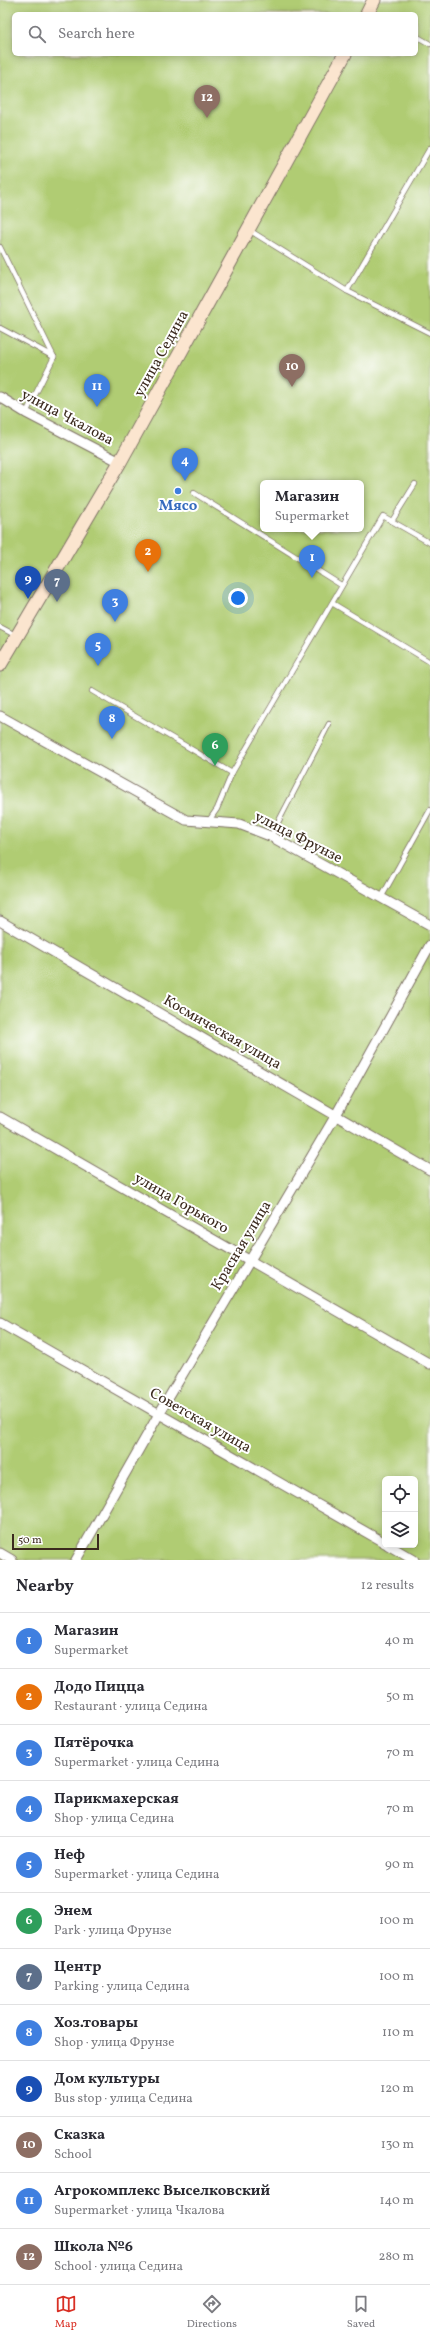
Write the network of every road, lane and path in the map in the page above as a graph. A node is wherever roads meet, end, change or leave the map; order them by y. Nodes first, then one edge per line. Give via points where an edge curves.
1 (418, 37) edge
2 (430, 44) edge
3 (344, 56) edge
4 (430, 148) edge
5 (248, 230) junction
6 (0, 247) edge
7 (347, 291) junction
8 (0, 328) edge
9 (430, 333) edge
10 (54, 357) junction
11 (0, 397) edge
12 (26, 413) junction
13 (120, 462) junction
14 (415, 484) dead end
15 (194, 493) dead end
16 (392, 521) junction
17 (430, 543) edge
18 (341, 585) junction
19 (332, 602) junction
20 (0, 627) edge
21 (19, 636) junction
22 (430, 662) edge
23 (0, 665) edge
24 (92, 691) dead end
25 (0, 716) edge
26 (329, 724) dead end
27 (232, 773) junction
28 (430, 810) edge
29 (208, 822) junction
30 (270, 836) junction
31 (381, 898) junction
32 (0, 921) edge
33 (430, 925) edge
34 (430, 945) edge
35 (336, 1115) junction
36 (0, 1117) edge
37 (430, 1170) edge
38 (250, 1260) junction
39 (0, 1323) edge
40 (430, 1364) edge
41 (159, 1414) junction
42 (382, 1542) edge
43 (393, 1548) edge
44 (0, 1553) edge
45 (12, 1560) edge
46 (76, 1560) edge
47 (414, 1560) edge

1 - 2 lane
3 - 5 street, улица Седина
4 - 7 lane
5 - 7 lane
5 - 13 street, улица Седина
6 - 10 lane
7 - 9 lane
8 - 10 lane
10 - 12 lane
11 - 12 street, улица Чкалова
12 - 13 street, улица Чкалова
13 - 21 street, улица Седина
14 - 16 lane
15 - 18 lane
16 - 17 lane
16 - 18 lane via 383,516
18 - 19 lane
19 - 22 lane
19 - 27 lane
20 - 21 lane
21 - 23 street, улица Седина
24 - 27 lane
25 - 29 street, улица Фрунзе via 186,820
26 - 30 lane
27 - 29 lane via 217,809
28 - 31 lane
29 - 30 street, улица Фрунзе via 239,824
30 - 31 street, улица Фрунзе
31 - 33 street, улица Фрунзе
32 - 35 street, Космическая улица
34 - 35 street, Красная улица
35 - 37 street, Космическая улица
35 - 38 street, Красная улица
36 - 38 street, улица Горького
38 - 40 street, улица Горького
38 - 41 street, Красная улица
39 - 41 street, Советская улица
41 - 42 street, Советская улица
41 - 46 street, Красная улица
43 - 47 street
44 - 45 street

